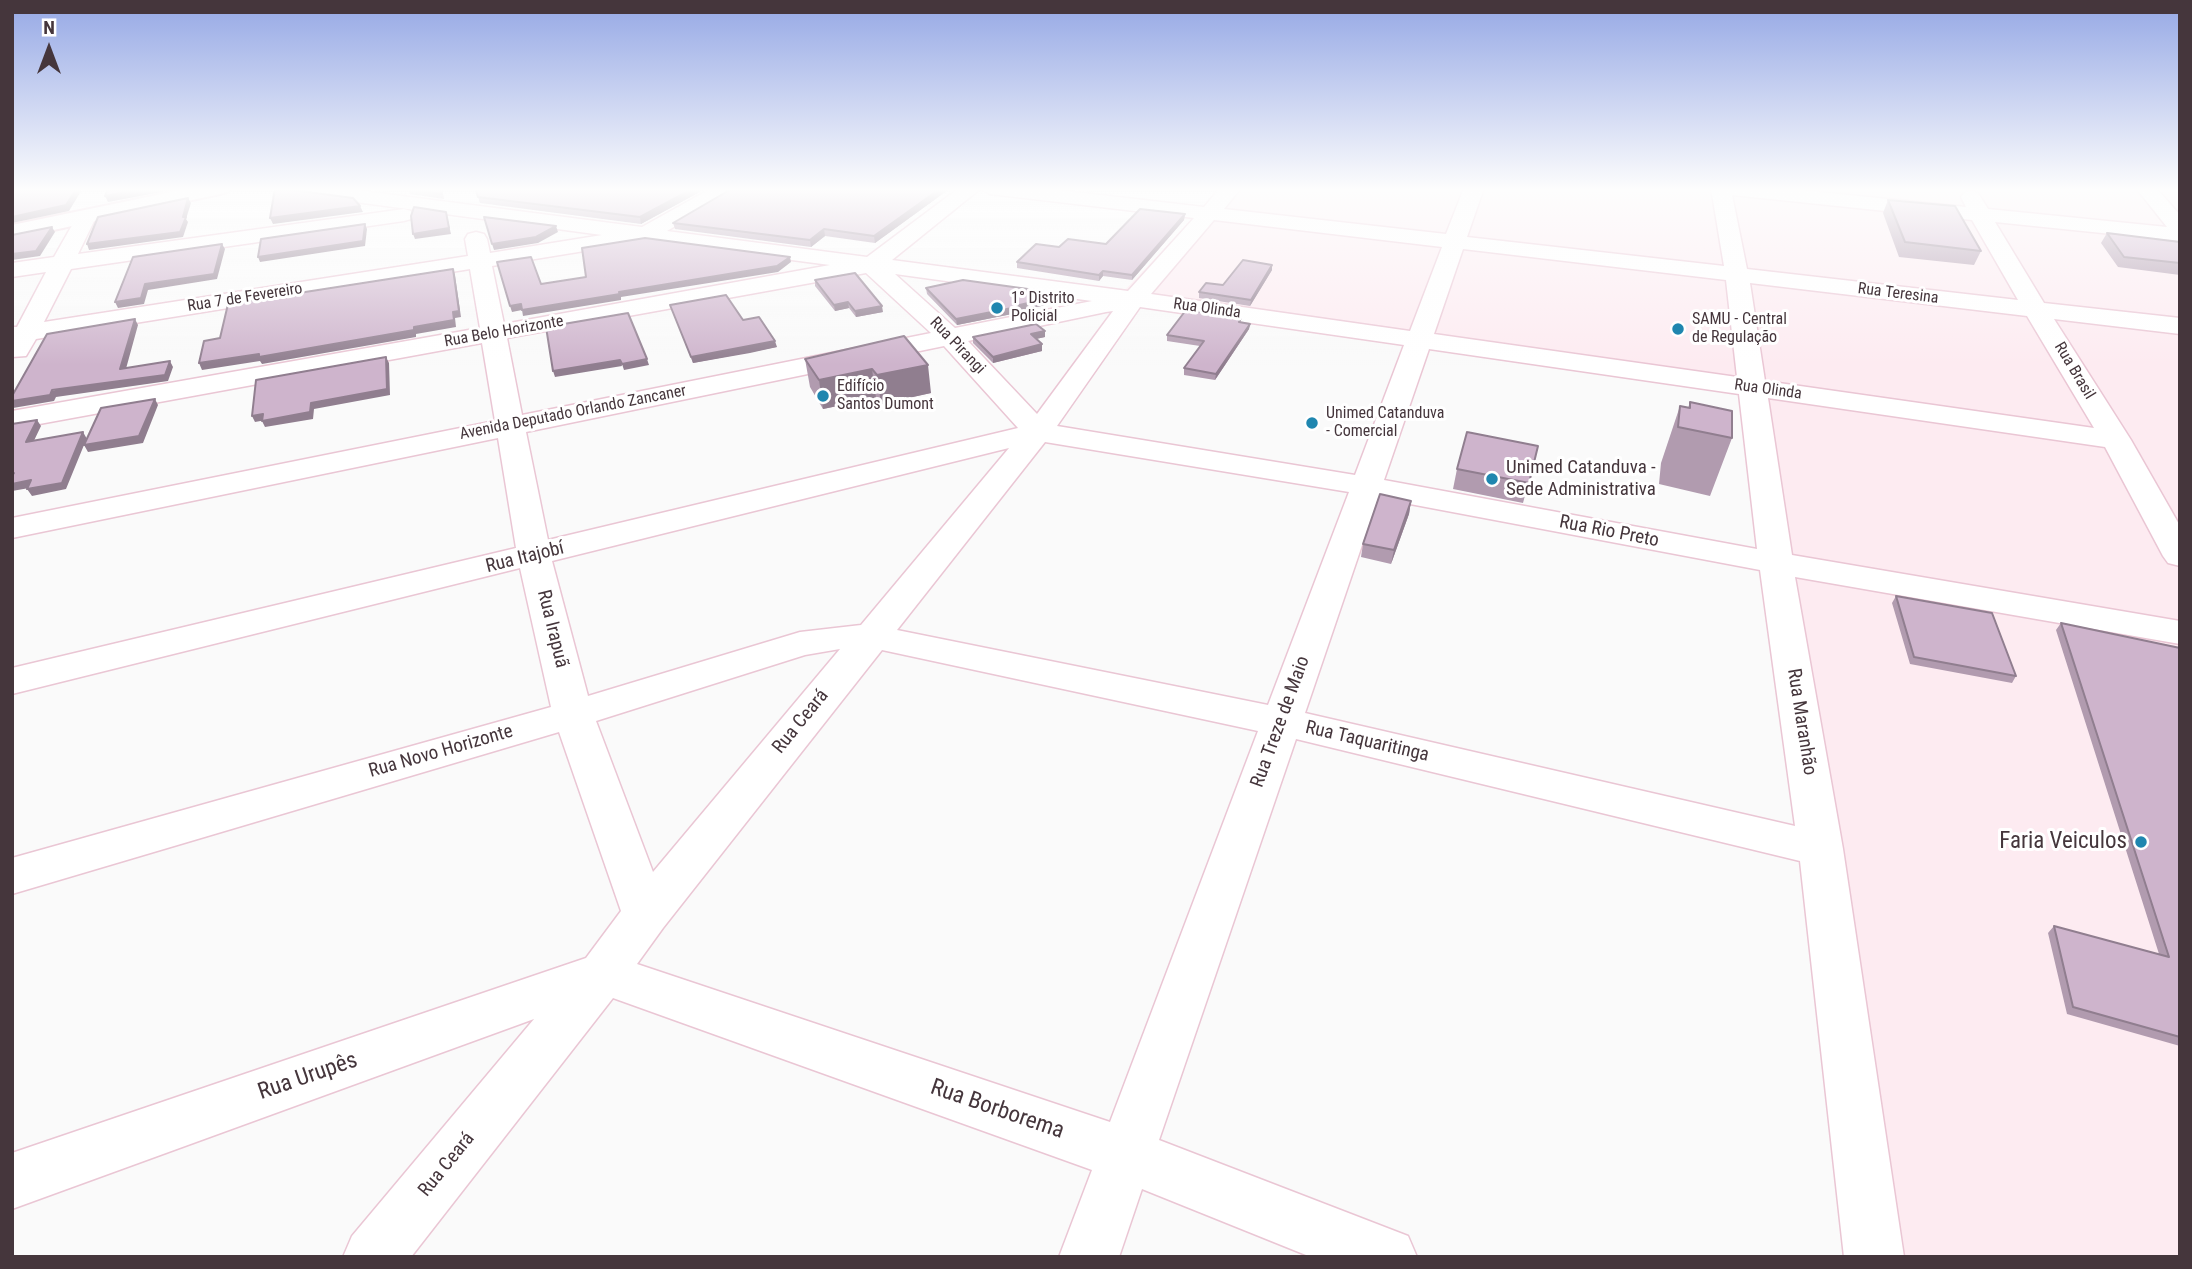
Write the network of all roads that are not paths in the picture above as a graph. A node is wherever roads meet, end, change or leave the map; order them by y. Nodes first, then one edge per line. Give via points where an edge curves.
1 (71, 247) edge
2 (170, 247) edge
3 (479, 247) edge
4 (568, 247) edge
5 (736, 247) edge
6 (894, 247) edge
7 (1179, 247) edge
8 (1451, 247) edge
9 (1488, 247) edge
10 (1732, 247) edge
11 (2000, 247) edge
12 (482, 261) junction
13 (63, 262) junction
14 (871, 265) junction
15 (12, 270) edge
16 (1737, 276) junction
17 (1128, 307) junction
18 (2038, 311) junction
19 (2180, 327) edge
20 (19, 334) edge
21 (495, 334) junction
22 (950, 337) junction
23 (1420, 339) junction
24 (12, 359) edge
25 (1753, 388) junction
26 (12, 420) edge
27 (511, 425) junction
28 (1038, 432) junction
29 (2116, 440) junction
30 (1366, 486) junction
31 (12, 528) edge
32 (534, 556) junction
33 (2180, 556) edge
34 (1776, 563) junction
35 (2180, 633) edge
36 (871, 636) junction
37 (12, 681) edge
38 (573, 714) junction
39 (1282, 722) junction
40 (1821, 849) junction
41 (12, 876) edge
42 (646, 914) junction
43 (603, 973) junction
44 (1126, 1155) junction
45 (12, 1181) edge
46 (373, 1257) edge
47 (1089, 1257) edge
48 (1387, 1257) edge
49 (1874, 1257) edge

1 - 13 street
2 - 13 street
3 - 12 street, Rua Irapuã
4 - 12 street, Rua 7 de Fevereiro
5 - 14 street, Rua Olinda
6 - 14 street, Rua Belo Horizonte
7 - 17 street, Rua Ceará
8 - 23 street, Rua Treze de Maio
9 - 16 street, Rua Teresina
10 - 16 street, Rua Maranhão
11 - 18 street, Rua Brasil
12 - 20 street, Rua 7 de Fevereiro
12 - 21 street, Rua Irapuã
13 - 15 street
13 - 20 street
14 - 17 street, Rua Olinda
14 - 21 street, Rua Belo Horizonte
14 - 22 street, Rua Pirangi
16 - 18 street, Rua Teresina
16 - 25 street, Rua Maranhão
17 - 22 street, Avenida Deputado Orlando Zancaner via 1078,310
17 - 23 street, Rua Olinda
17 - 28 street, Rua Ceará
18 - 19 street, Rua Teresina
18 - 29 street, Rua Brasil
20 - 24 street
21 - 26 street, Rua Belo Horizonte
21 - 27 street, Rua Irapuã
22 - 27 street, Avenida Deputado Orlando Zancaner
22 - 28 street, Rua Pirangi
23 - 25 street, Rua Olinda
23 - 30 street, Rua Treze de Maio
25 - 29 street, Rua Olinda
25 - 34 street, Rua Maranhão
27 - 31 street, Avenida Deputado Orlando Zancaner
27 - 32 street, Rua Irapuã
28 - 30 street, Rua Rio Preto
28 - 32 street, Rua Itajobí
28 - 36 street, Rua Ceará
29 - 33 street, Rua Brasil
30 - 34 street, Rua Rio Preto
30 - 39 street, Rua Treze de Maio
32 - 37 street, Rua Itajobí
32 - 38 street, Rua Irapuã
34 - 35 street, Rua Rio Preto
34 - 40 street, Rua Maranhão
36 - 38 street, Rua Novo Horizonte via 800,644
36 - 39 street, Rua Taquaritinga
36 - 42 street, Rua Ceará
38 - 41 street, Rua Novo Horizonte
38 - 42 street, Rua Irapuã
39 - 40 street, Rua Taquaritinga
39 - 44 street, Rua Treze de Maio
40 - 49 street, Rua Maranhão
42 - 43 street, Rua Ceará
43 - 44 street, Rua Borborema
43 - 45 street, Rua Urupês
43 - 46 street, Rua Ceará
44 - 47 street, Rua Treze de Maio
44 - 48 street, Rua Borborema

